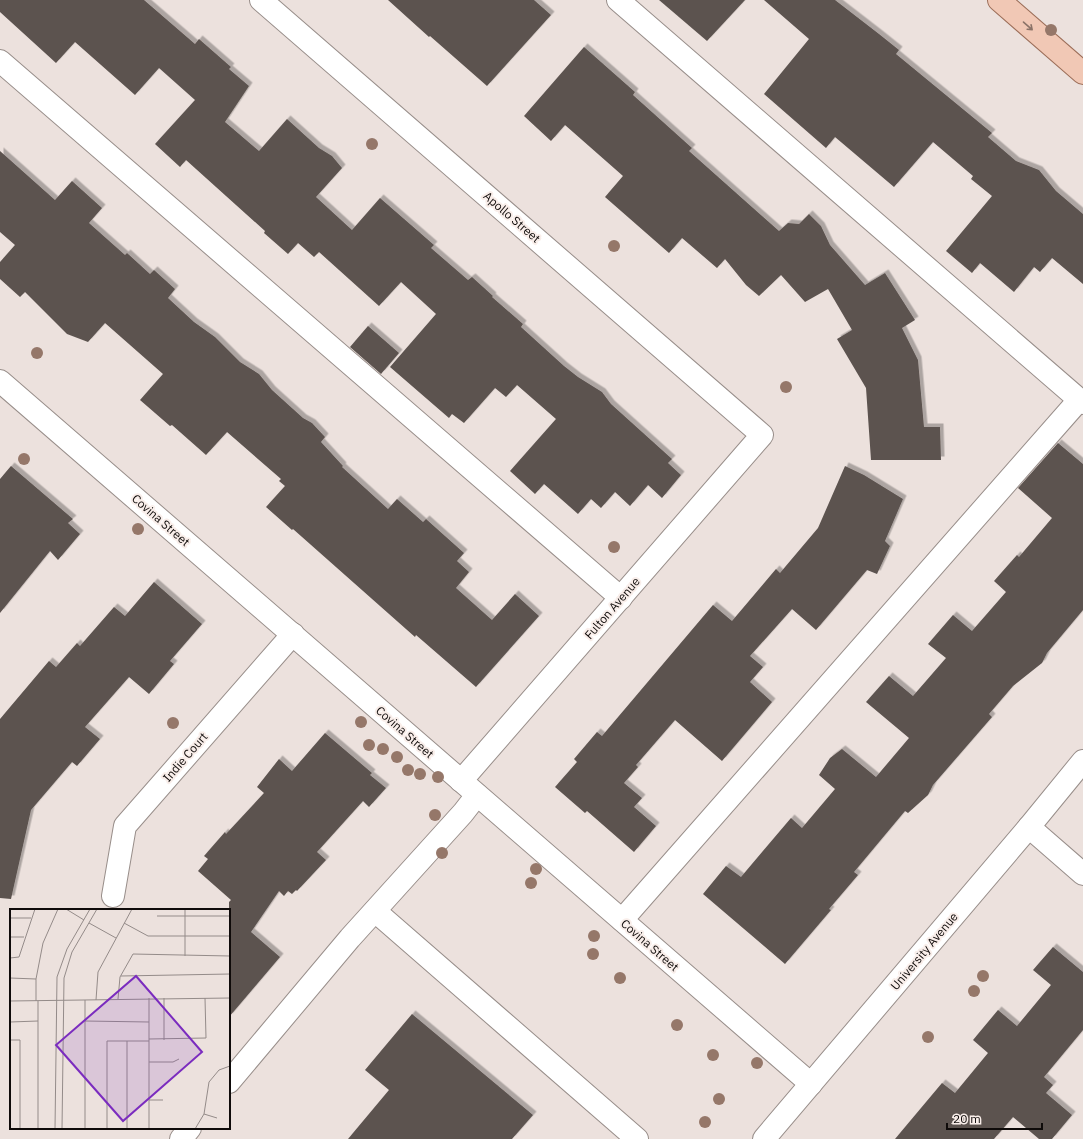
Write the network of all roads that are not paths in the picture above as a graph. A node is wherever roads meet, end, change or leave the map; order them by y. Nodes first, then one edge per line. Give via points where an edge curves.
1 (262, 0) edge
2 (618, 0) edge
3 (999, 0) edge
4 (0, 61) edge
5 (1083, 73) edge
6 (0, 380) edge
7 (1081, 401) edge
8 (762, 435) joint
9 (621, 598) junction
10 (293, 634) junction
11 (1083, 761) edge
12 (469, 788) junction
13 (1030, 827) junction
14 (1083, 874) edge
15 (113, 896) dead end
16 (375, 911) junction
17 (622, 920) junction
18 (230, 1081) edge
19 (811, 1084) junction
20 (189, 1129) edge
21 (181, 1139) edge
22 (637, 1139) edge
23 (764, 1139) edge

1 - 8 street, Apollo Street
2 - 7 street
3 -> 5 main road
4 - 9 street
6 - 10 street, Covina Street
7 - 17 street
8 - 9 street, Fulton Avenue
9 - 12 street, Fulton Avenue
10 - 12 street, Covina Street
10 - 15 street, Indie Court via 125,826
11 - 13 street, University Avenue
12 - 16 street, Fulton Avenue via 463,813
12 - 17 street, Covina Street
13 - 14 street
13 - 19 street, University Avenue
16 - 18 street, Fulton Avenue
16 - 22 street
17 - 19 street, Covina Street
19 - 23 street, University Avenue
20 - 21 street

